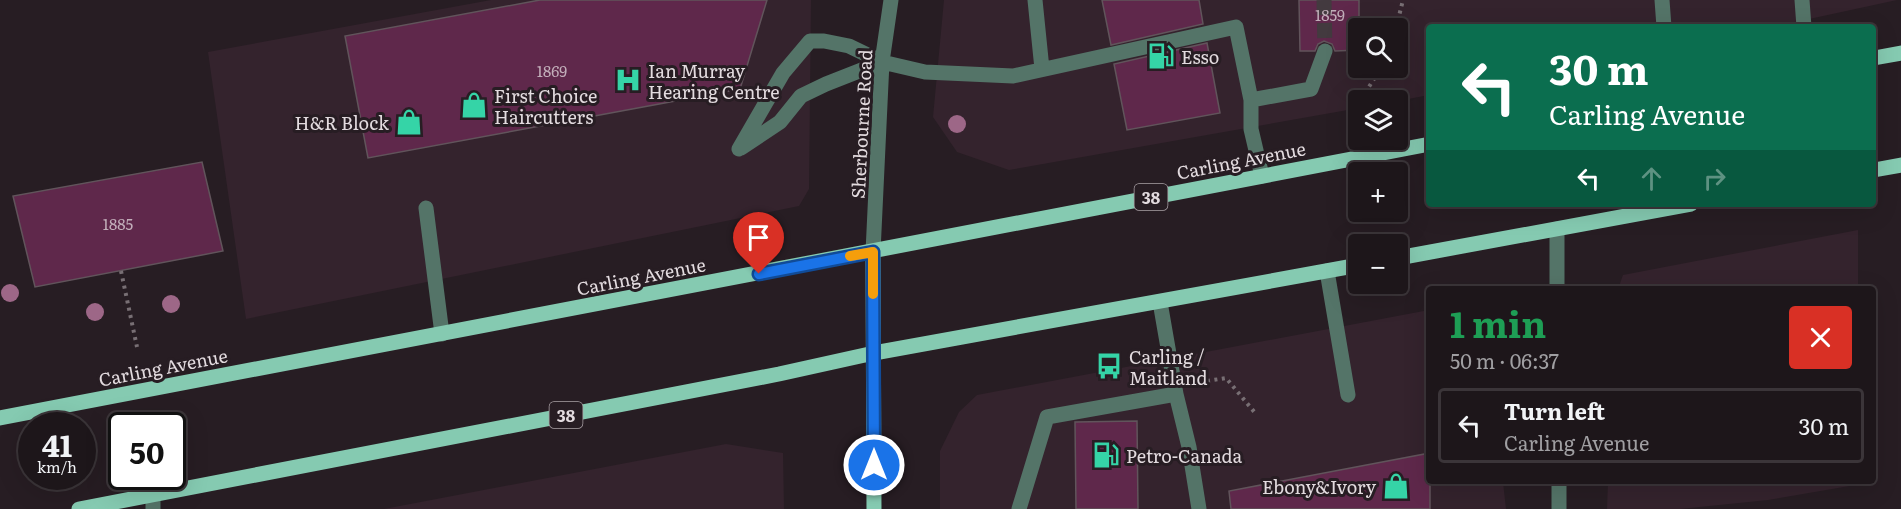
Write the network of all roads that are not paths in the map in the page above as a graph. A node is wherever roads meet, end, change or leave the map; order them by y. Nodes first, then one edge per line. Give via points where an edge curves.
1 (891, 0) edge
2 (1035, 0) edge
3 (1662, 0) edge
4 (1802, 0) edge
5 (1664, 24) edge
6 (1804, 24) edge
7 (1325, 51) tunnel mouth
8 (1901, 53) edge
9 (1876, 58) edge
10 (882, 62) junction
11 (1042, 69) junction
12 (1251, 100) junction
13 (1426, 145) edge
14 (1901, 165) edge
15 (1876, 170) edge
16 (1262, 176) junction
17 (1676, 207) edge
18 (426, 208) dead end
19 (1557, 230) junction
20 (873, 252) junction
21 (1408, 256) edge
22 (1348, 267) edge
23 (1327, 271) junction
24 (1557, 286) edge
25 (1160, 302) junction
26 (442, 334) junction
27 (874, 353) junction
28 (1175, 390) junction
29 (1348, 395) dead end
30 (0, 418) edge
31 (1559, 484) edge
32 (153, 502) edge
33 (79, 509) edge
34 (874, 509) edge
35 (1019, 509) edge
36 (1199, 509) edge
37 (1559, 509) edge

1 - 10 street, Sherbourne Road
2 - 11 street
3 - 5 street
4 - 6 street
7 - 12 street via 1311,89
8 - 9 main road
10 - 10 street via 849,46 810,41 783,73 739,149 780,122 801,96
10 - 11 street via 925,72 1013,76
10 - 20 street, Sherbourne Road
11 - 12 street via 1236,27
12 - 16 street via 1251,129
13 - 16 main road, Carling Avenue / 38
14 - 15 main road
16 - 20 main road, Carling Avenue / 38
17 - 19 main road
18 - 26 street
19 - 21 main road
19 - 24 street
20 - 26 main road, Carling Avenue / 38
20 - 27 main road
22 - 23 main road, 38
23 - 25 main road, 38
23 - 29 street
25 - 27 main road, 38
25 - 28 street
26 - 30 main road, Carling Avenue / 38
27 - 32 main road, 38
27 - 34 main road
28 - 35 street via 1047,417
28 - 36 street
31 - 37 street
32 - 33 main road, 38

